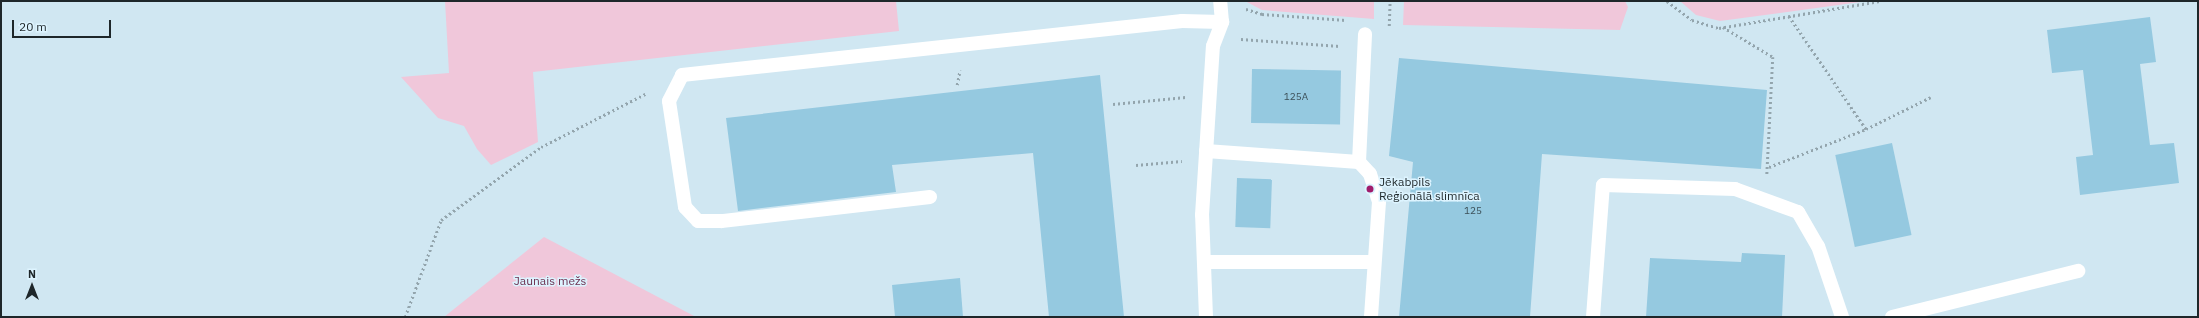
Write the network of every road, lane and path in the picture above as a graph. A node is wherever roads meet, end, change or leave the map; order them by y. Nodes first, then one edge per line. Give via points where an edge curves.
1 (1220, 1) edge
2 (1667, 1) edge
3 (1880, 1) edge
4 (1242, 5) dead end
5 (1789, 16) junction
6 (1349, 20) dead end
7 (1222, 22) junction
8 (1381, 23) dead end
9 (1389, 24) dead end
10 (1723, 28) junction
11 (1365, 34) dead end
12 (647, 93) dead end
13 (1210, 94) junction
14 (1931, 97) dead end
15 (1113, 104) dead end
16 (1866, 129) junction
17 (1206, 155) junction
18 (1359, 162) junction
19 (1136, 165) dead end
20 (1769, 167) junction
21 (930, 198) dead end
22 (1762, 198) junction
23 (1204, 262) junction
24 (1374, 262) junction
25 (2078, 271) dead end
26 (406, 317) edge
27 (1206, 317) edge
28 (1370, 317) edge
29 (1593, 317) edge
30 (1842, 317) edge
31 (1892, 317) edge

1 - 7 lane
2 - 10 path via 1692,20
3 - 5 path
4 - 6 path via 1245,9 1262,14
5 - 10 path
5 - 16 path
7 - 13 lane via 1213,46
7 - 21 lane via 1182,21 682,74 669,101 685,207 698,221 721,221
8 - 9 path
10 - 20 path via 1773,57
11 - 18 lane
12 - 26 path via 541,147 441,220
13 - 15 path
13 - 17 lane
14 - 16 path
16 - 20 path
17 - 18 lane
17 - 19 path
17 - 23 lane via 1202,215
18 - 24 lane via 1370,174 1379,202
20 - 22 path
22 - 29 lane via 1735,189 1603,185
22 - 30 lane via 1798,212 1818,246
23 - 24 lane
23 - 27 lane
24 - 28 lane
25 - 31 lane

